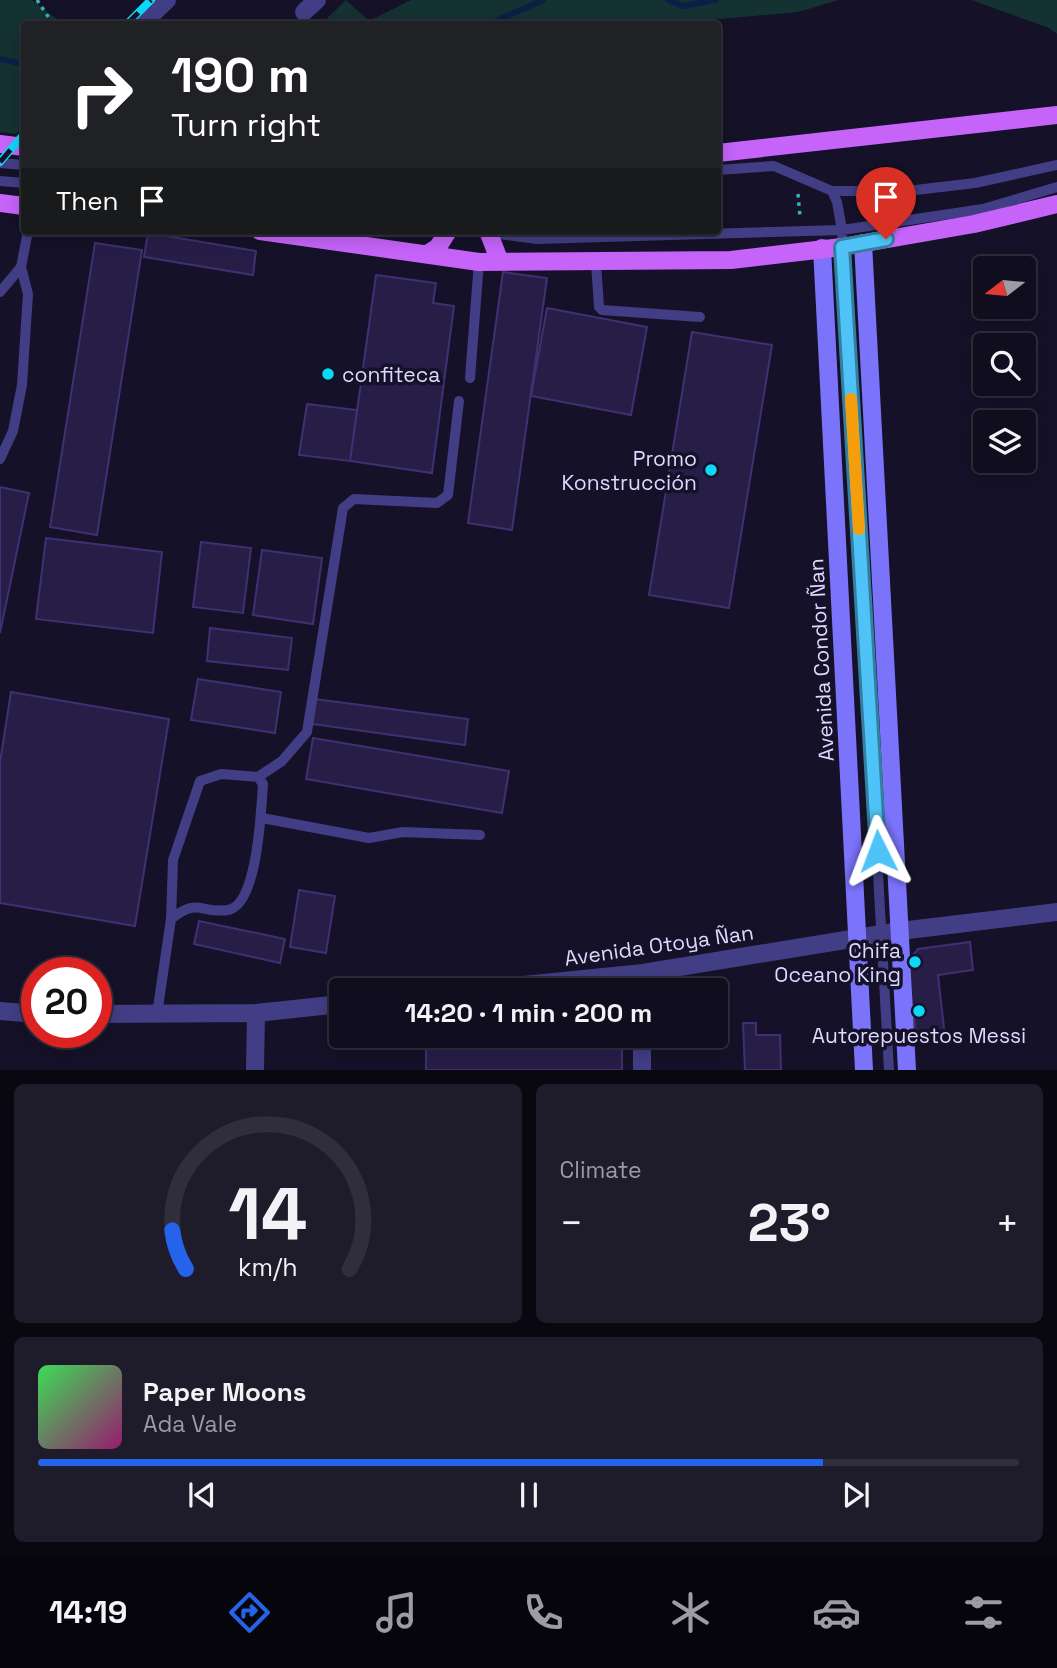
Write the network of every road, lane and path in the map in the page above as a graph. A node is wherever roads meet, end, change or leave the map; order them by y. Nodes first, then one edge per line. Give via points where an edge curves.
1 (37, 0) edge
2 (167, 0) edge
3 (51, 21) edge
4 (145, 21) edge
5 (1057, 115) edge
6 (0, 144) edge
7 (21, 147) edge
8 (721, 153) edge
9 (0, 163) edge
10 (1057, 165) edge
11 (21, 166) edge
12 (721, 170) edge
13 (796, 176) junction
14 (0, 181) edge
15 (21, 184) edge
16 (1057, 187) edge
17 (832, 191) junction
18 (0, 203) edge
19 (1057, 204) edge
20 (21, 206) edge
21 (802, 231) junction
22 (721, 233) edge
23 (27, 235) edge
24 (289, 235) edge
25 (446, 235) edge
26 (486, 235) edge
27 (507, 235) edge
28 (670, 235) edge
29 (842, 238) junction
30 (863, 243) junction
31 (822, 248) junction
32 (427, 254) junction
33 (480, 262) junction
34 (500, 262) junction
35 (596, 263) junction
36 (21, 267) junction
37 (0, 292) edge
38 (701, 317) dead end
39 (470, 379) dead end
40 (459, 401) dead end
41 (0, 459) edge
42 (258, 777) junction
43 (262, 818) junction
44 (480, 835) dead end
45 (1057, 912) edge
46 (171, 919) junction
47 (891, 932) junction
48 (859, 938) junction
49 (663, 978) edge
50 (329, 1005) edge
51 (0, 1011) edge
52 (21, 1013) edge
53 (256, 1013) junction
54 (112, 1014) edge
55 (157, 1014) junction
56 (642, 1048) edge
57 (255, 1069) edge
58 (642, 1069) edge
59 (864, 1069) edge
60 (889, 1069) edge
61 (907, 1069) edge

1 - 3 path
2 - 4 street
5 - 8 main road
6 - 7 main road
9 - 11 lane
10 - 17 lane via 975,183 907,191
12 - 13 lane via 774,166
13 - 17 lane
13 - 21 path
14 - 15 lane
16 - 29 lane via 983,209
17 - 29 lane
18 - 20 main road
19 - 30 main road
21 - 22 lane
21 - 29 lane
23 - 36 lane
24 - 32 main road
25 - 32 main road
26 - 34 main road
27 - 28 lane via 537,239
29 - 30 main road
29 - 31 main road
29 - 47 lane
30 - 47 main road
31 - 35 main road via 731,260
31 - 48 main road, Avenida Condor Ñan
32 - 33 main road
33 - 34 main road
33 - 39 lane
34 - 35 main road
35 - 38 lane via 602,310
36 - 37 lane
36 - 41 lane via 27,294 22,385 13,431
40 - 42 lane via 448,495 437,503 354,499 343,508 307,732 282,761
42 - 43 lane via 263,783
42 - 46 lane via 221,774 200,780 173,860
43 - 44 lane via 369,838 403,832
43 - 46 lane via 248,889 241,902 230,909 190,907
45 - 47 street, Avenida Otoya Ñan
46 - 55 lane
47 - 48 street, Avenida Otoya Ñan
47 - 60 lane
47 - 61 main road
48 - 49 street, Avenida Otoya Ñan
48 - 59 main road, Avenida Condor Ñan
50 - 53 street
51 - 52 street
53 - 55 street
53 - 57 street
54 - 55 street
56 - 58 street

